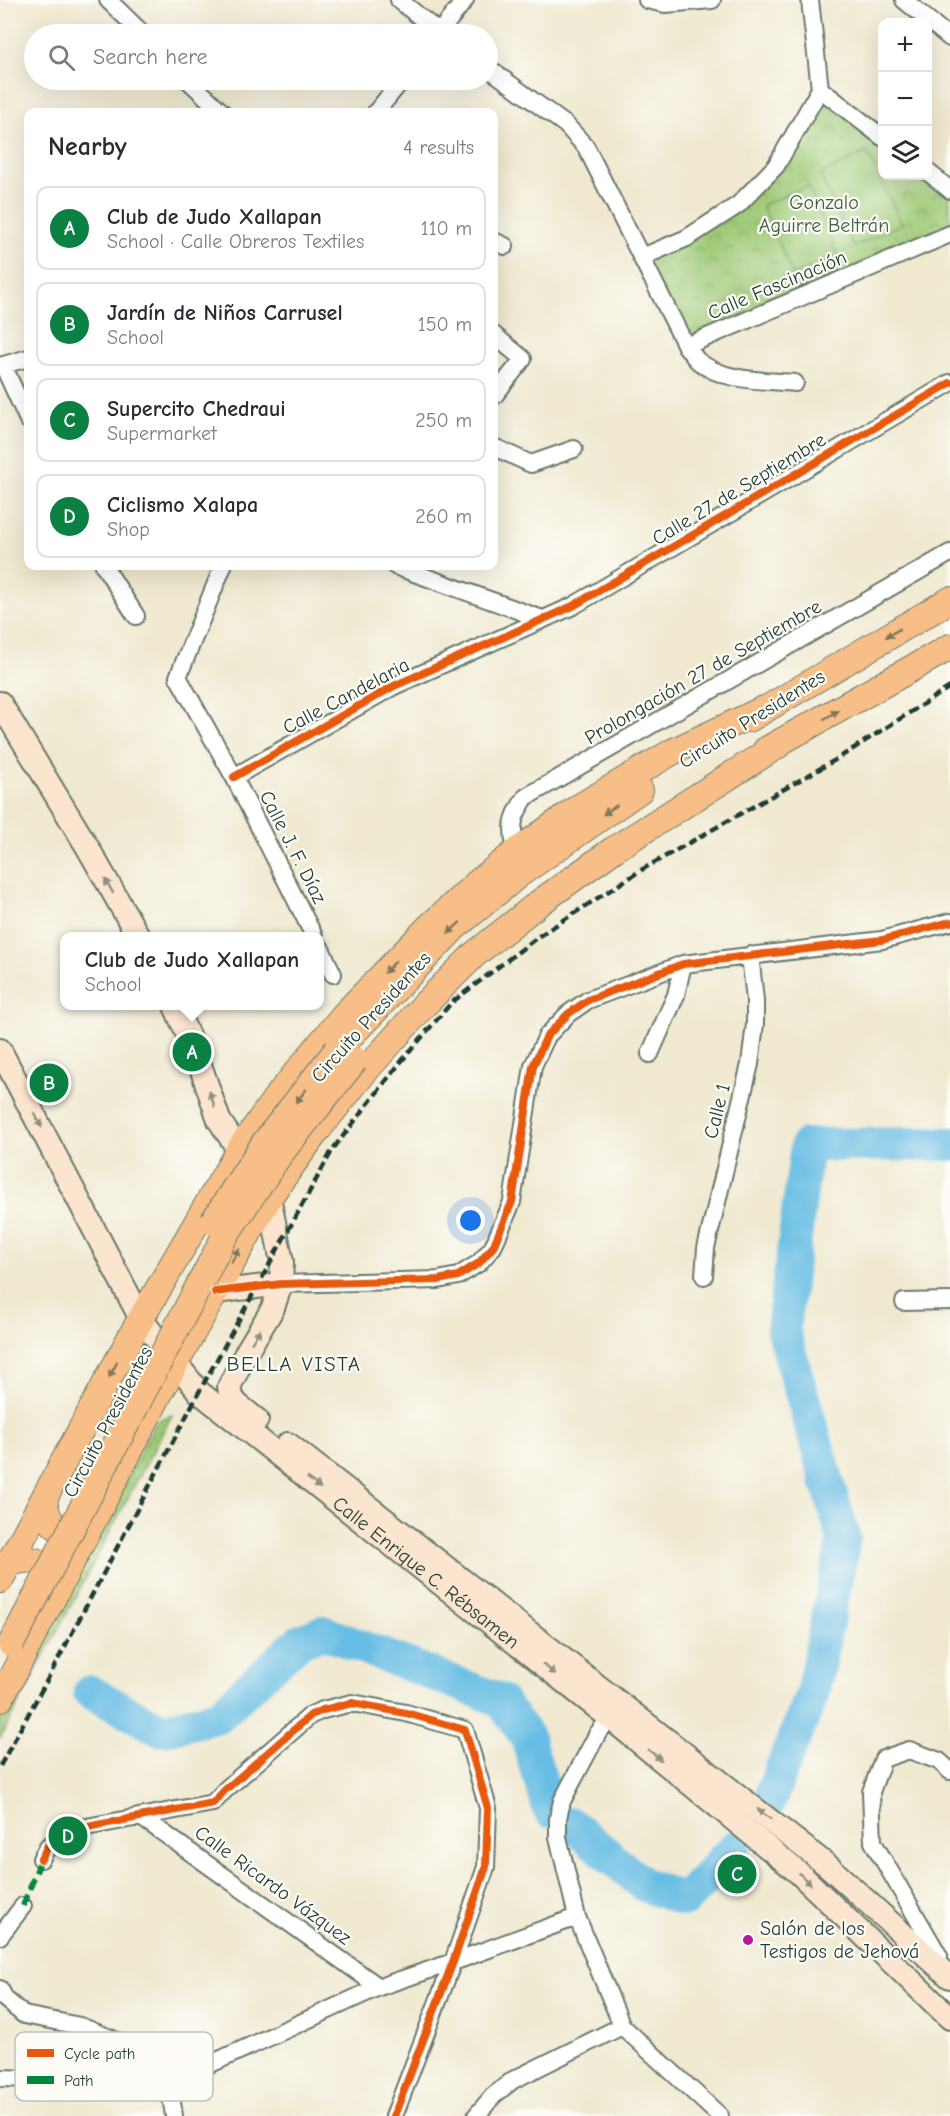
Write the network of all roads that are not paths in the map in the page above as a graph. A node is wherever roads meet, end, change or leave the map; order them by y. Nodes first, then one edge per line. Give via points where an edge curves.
1 (399, 0) edge
2 (465, 0) edge
3 (647, 0) edge
4 (712, 0) edge
5 (810, 0) edge
6 (904, 0) edge
7 (117, 3) edge
8 (135, 24) edge
9 (427, 24) edge
10 (447, 24) edge
11 (950, 38) edge
12 (498, 75) edge
13 (820, 88) junction
14 (199, 90) edge
15 (394, 90) edge
16 (218, 108) edge
17 (379, 108) edge
18 (878, 134) edge
19 (932, 176) edge
20 (950, 190) edge
21 (950, 234) edge
22 (642, 257) junction
23 (498, 338) edge
24 (686, 346) junction
25 (24, 359) edge
26 (2, 366) edge
27 (795, 383) dead end
28 (950, 383) edge
29 (498, 391) edge
30 (24, 412) edge
31 (498, 449) edge
32 (574, 449) dead end
33 (950, 553) edge
34 (107, 570) edge
35 (221, 570) edge
36 (406, 570) edge
37 (948, 600) edge
38 (136, 616) dead end
39 (542, 620) junction
40 (950, 647) edge
41 (0, 703) edge
42 (764, 709) junction
43 (780, 744) junction
44 (234, 777) junction
45 (516, 852) junction
46 (950, 922) edge
47 (136, 932) edge
48 (312, 932) edge
49 (324, 955) edge
50 (750, 955) junction
51 (683, 964) junction
52 (333, 974) dead end
53 (177, 1010) edge
54 (0, 1050) edge
55 (650, 1054) dead end
56 (346, 1055) junction
57 (275, 1099) junction
58 (315, 1132) junction
59 (239, 1150) junction
60 (269, 1197) junction
61 (704, 1276) dead end
62 (280, 1284) junction
63 (215, 1292) junction
64 (950, 1301) edge
65 (904, 1302) dead end
66 (141, 1319) junction
67 (200, 1319) junction
68 (176, 1362) junction
69 (44, 1499) junction
70 (90, 1525) junction
71 (4, 1572) edge
72 (55, 1591) junction
73 (0, 1627) edge
74 (0, 1665) edge
75 (0, 1699) edge
76 (616, 1710) junction
77 (950, 1771) edge
78 (141, 1817) junction
79 (41, 1859) dead end
80 (23, 1906) dead end
81 (577, 1917) junction
82 (0, 1936) edge
83 (453, 1962) junction
84 (943, 1965) edge
85 (379, 1987) junction
86 (0, 1989) edge
87 (950, 2018) edge
88 (622, 2026) junction
89 (95, 2032) edge
90 (213, 2063) edge
91 (172, 2101) edge
92 (174, 2116) edge
93 (394, 2116) edge
94 (476, 2116) edge
95 (720, 2116) edge

1 - 9 street
2 - 10 street
3 - 4 street via 665,4
5 - 13 street
6 - 11 street
7 - 8 street
12 - 22 street via 566,125 586,147
13 - 18 street
13 - 22 street via 776,166 738,205 687,238
14 - 16 street
15 - 17 street
19 - 20 street
21 - 24 street, Calle Fascinación
22 - 24 street
23 - 29 street via 523,359
24 - 27 street via 699,361 717,372
25 - 26 street
26 - 30 street
28 - 39 street, Calle 27 de Septiembre via 573,606
31 - 32 street via 531,464
33 - 45 street, Prolongación 27 de Septiembre via 526,797 516,812 511,831
34 - 38 street
35 - 44 street, Calle J. F. Díaz via 178,677
36 - 39 street
37 -> 42 main road, Circuito Presidentes
39 - 44 street, Calle Candelaria via 394,686
43 -> 40 main road, Circuito Presidentes
47 -> 41 main road
42 - 45 main road via 672,752 579,807
42 -> 56 main road, Circuito Presidentes via 601,816 518,875 455,927
43 - 56 main road, Circuito Presidentes via 694,784 529,891
43 - 58 main road via 613,850 475,954 424,1005
44 - 48 street, Calle J. F. Díaz
45 -> 57 main road via 476,884 383,973
46 - 50 street via 882,940
49 - 52 street
50 - 51 street
50 - 61 street, Calle 1 via 755,1000 750,1064 706,1248
51 - 55 street via 676,995
51 - 62 street via 588,1000 547,1036 533,1066 512,1202 493,1247 479,1263 458,1276 438,1280
59 -> 53 main road via 219,1120
54 -> 66 main road, Calle Enrique C. Rébsamen
56 -> 73 main road, Circuito Presidentes, bridge via 265,1142 211,1225
56 - 74 main road, Circuito Presidentes, bridge via 226,1234
57 - 58 main road via 270,1119 276,1137 293,1142
57 - 59 main road
58 - 60 main road
59 - 60 main road
59 - 66 main road
60 - 62 main road, Calle Enrique C. Rébsamen via 282,1262
63 -> 60 main road
62 - 63 main road
76 -> 62 main road, Calle Enrique C. Rébsamen via 237,1404 229,1387 273,1308
63 - 67 main road
64 - 65 street
66 - 67 main road via 176,1327
66 - 68 main road, Calle Enrique C. Rébsamen
66 -> 69 main road
67 - 68 main road
68 - 70 main road
68 -> 76 main road, Calle Enrique C. Rébsamen via 209,1401
69 - 70 main road via 46,1516 57,1528 74,1532
69 - 71 main road
70 - 72 main road
71 - 72 main road via 24,1558 40,1562 52,1575
72 - 75 main road
76 - 81 street via 598,1733 562,1801 558,1818 558,1837
84 -> 76 main road, Calle Enrique C. Rébsamen via 828,1866
76 -> 87 main road, Calle Enrique C. Rébsamen via 800,1874
77 - 84 street via 939,1761 909,1750 883,1759 871,1792 873,1842
78 - 79 street via 76,1829 48,1846
78 - 83 street via 213,1803 311,1715 323,1710 352,1703 465,1730 488,1808 486,1867
78 - 85 street, Calle Ricardo Vázquez
80 - 82 street
81 - 83 street
81 - 88 street
83 - 85 street
83 - 93 street
85 - 90 street
86 - 89 street via 5,1999 24,2015
88 - 94 street via 513,2080
88 - 95 street
91 - 92 street

